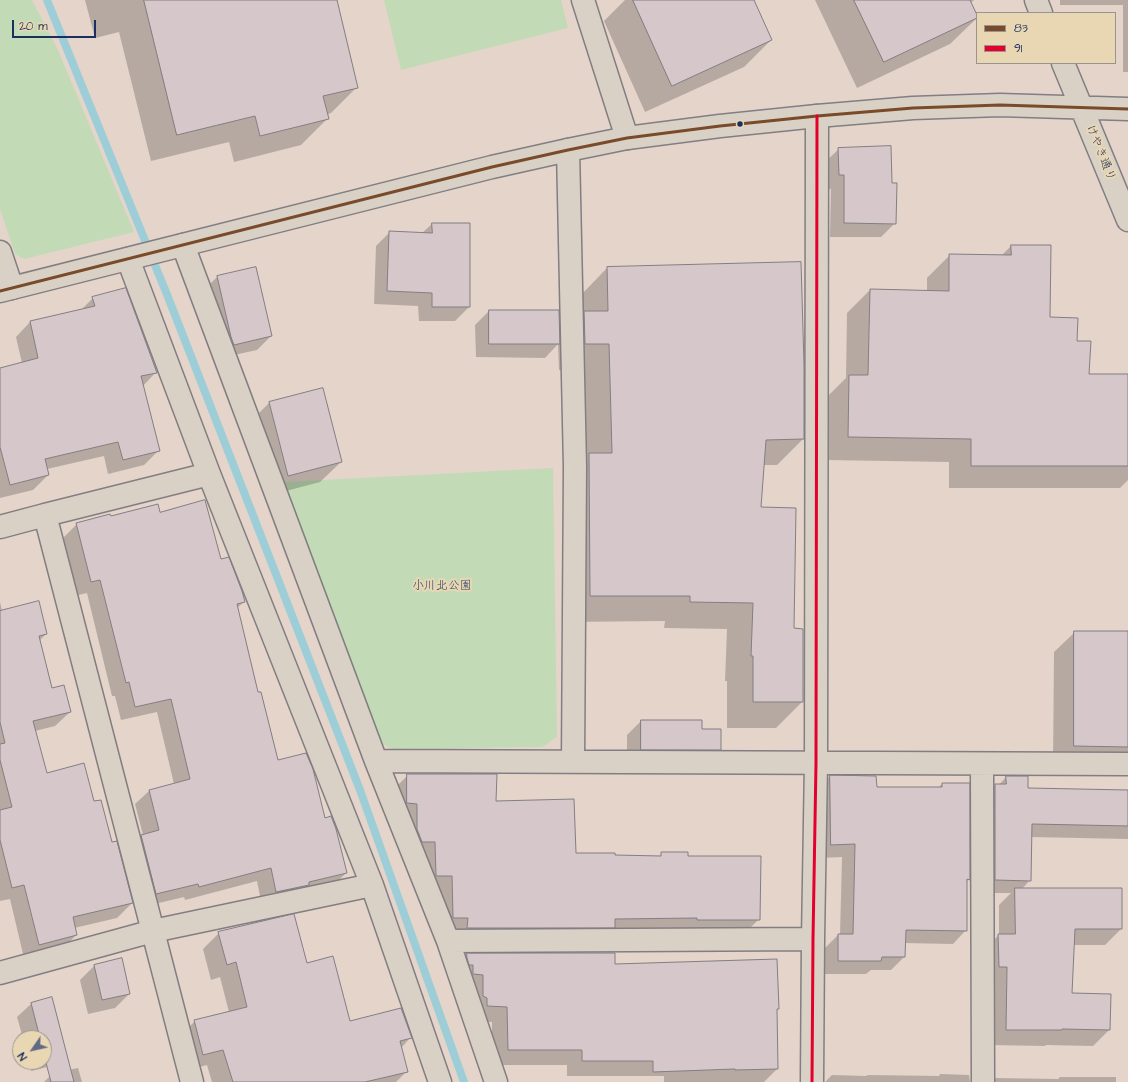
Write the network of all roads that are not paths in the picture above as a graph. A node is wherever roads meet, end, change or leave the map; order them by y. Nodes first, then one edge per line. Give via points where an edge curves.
1 (583, 0) edge
2 (1036, 0) edge
3 (1041, 12) edge
4 (1063, 64) edge
5 (1082, 107) junction
6 (1128, 109) edge
7 (817, 116) junction
8 (627, 138) junction
9 (568, 150) junction
10 (1128, 220) edge
11 (179, 246) junction
12 (0, 252) edge
13 (133, 258) junction
14 (6, 290) edge
15 (209, 474) junction
16 (44, 515) junction
17 (0, 526) edge
18 (376, 761) junction
19 (573, 762) junction
20 (816, 763) junction
21 (982, 764) junction
22 (1128, 764) edge
23 (372, 885) junction
24 (153, 930) junction
25 (813, 939) junction
26 (448, 941) junction
27 (0, 974) edge
28 (192, 1082) edge
29 (440, 1082) edge
30 (496, 1082) edge
31 (812, 1082) edge
32 (983, 1082) edge

1 - 8 street
2 - 3 street
4 - 5 street, けやき通り
5 - 6 street
5 - 7 street via 1000,105 913,108
5 - 10 street, けやき通り
7 - 8 street
7 - 20 street
8 - 9 street
9 - 11 street via 492,166
9 - 19 street via 575,467
11 - 13 street
11 - 18 street
12 - 14 street
13 - 14 street
13 - 15 street
15 - 16 street
15 - 23 street
16 - 17 street
16 - 24 street
18 - 19 street
18 - 26 street
19 - 20 street
20 - 21 street
20 - 25 street
21 - 22 street
21 - 32 street
23 - 24 street
23 - 29 street
24 - 27 street
24 - 28 street
25 - 26 street
25 - 31 street
26 - 30 street

